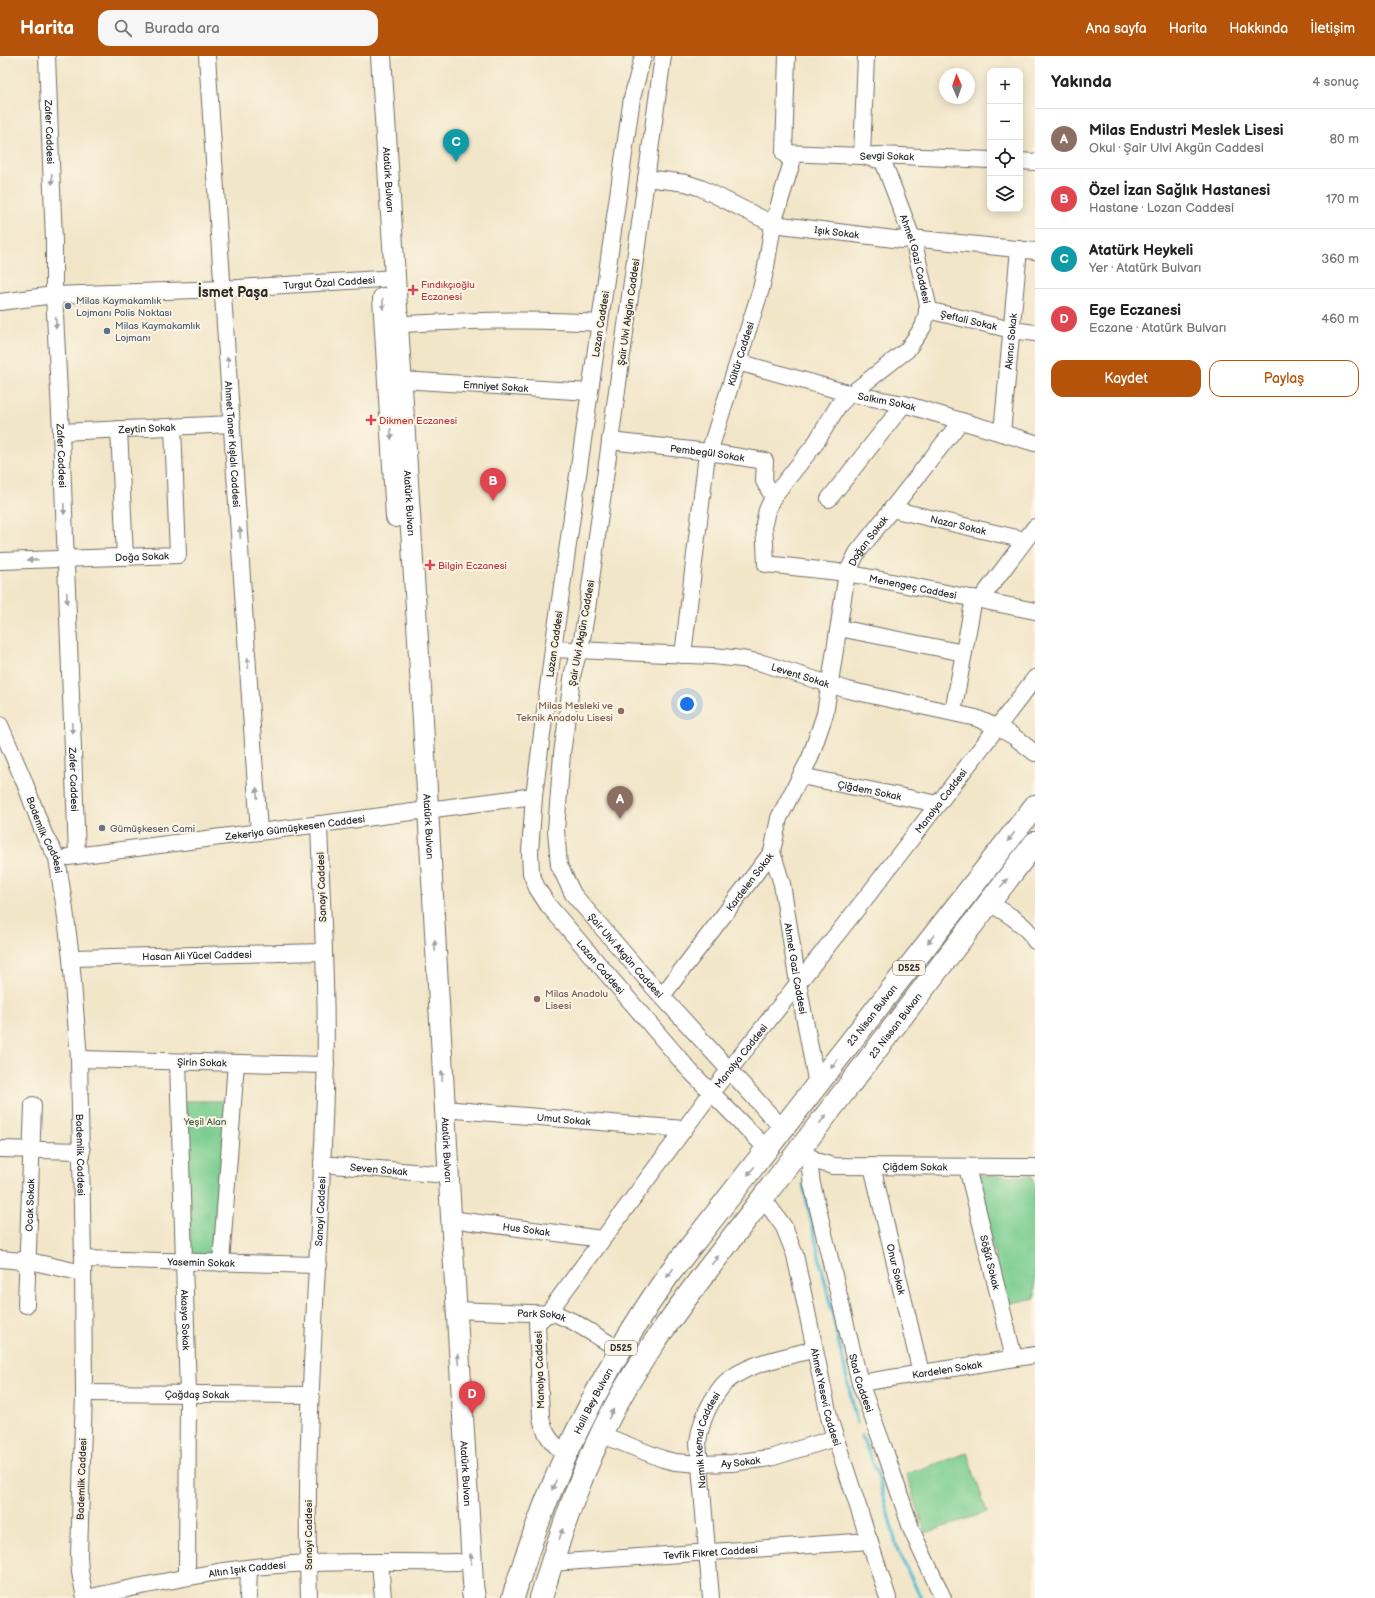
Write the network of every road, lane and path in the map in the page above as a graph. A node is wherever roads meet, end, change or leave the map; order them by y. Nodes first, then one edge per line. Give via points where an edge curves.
1 (47, 56) edge
2 (207, 56) edge
3 (368, 56) edge
4 (381, 56) edge
5 (643, 56) edge
6 (663, 56) edge
7 (787, 56) edge
8 (866, 56) edge
9 (784, 153) junction
10 (862, 156) junction
11 (987, 160) edge
12 (1023, 161) edge
13 (1035, 162) edge
14 (646, 178) junction
15 (773, 224) junction
16 (912, 238) junction
17 (1019, 249) junction
18 (1035, 251) edge
19 (389, 279) junction
20 (223, 290) junction
21 (54, 295) junction
22 (0, 302) edge
23 (927, 310) junction
24 (600, 323) junction
25 (392, 325) junction
26 (1012, 330) junction
27 (1035, 333) edge
28 (738, 362) junction
29 (402, 380) junction
30 (589, 392) junction
31 (851, 394) junction
32 (904, 404) junction
33 (960, 421) junction
34 (232, 424) junction
35 (173, 427) junction
36 (119, 429) junction
37 (61, 432) junction
38 (1002, 433) junction
39 (610, 441) junction
40 (1035, 443) edge
41 (708, 452) junction
42 (773, 497) junction
43 (829, 499) dead end
44 (891, 509) junction
45 (1035, 527) edge
46 (1025, 540) junction
47 (125, 557) junction
48 (66, 559) junction
49 (0, 561) edge
50 (766, 564) joint
51 (847, 573) junction
52 (977, 599) junction
53 (1035, 610) edge
54 (839, 628) junction
55 (553, 649) junction
56 (579, 650) junction
57 (964, 653) junction
58 (683, 655) junction
59 (1035, 678) edge
60 (829, 685) junction
61 (953, 712) junction
62 (0, 725) edge
63 (997, 726) junction
64 (1035, 753) edge
65 (801, 776) junction
66 (534, 796) junction
67 (938, 804) junction
68 (1035, 806) edge
69 (421, 810) junction
70 (319, 824) junction
71 (259, 832) junction
72 (1035, 843) edge
73 (772, 852) junction
74 (77, 855) junction
75 (57, 858) junction
76 (989, 903) junction
77 (1035, 941) edge
78 (324, 952) junction
79 (71, 958) junction
80 (798, 983) junction
81 (662, 996) junction
82 (79, 1059) junction
83 (178, 1062) junction
84 (236, 1063) junction
85 (326, 1065) junction
86 (729, 1069) junction
87 (818, 1085) junction
88 (711, 1093) junction
89 (33, 1105) dead end
90 (444, 1109) junction
91 (684, 1129) junction
92 (783, 1129) junction
93 (0, 1149) edge
94 (32, 1150) junction
95 (768, 1150) junction
96 (82, 1151) junction
97 (805, 1154) junction
98 (322, 1164) junction
99 (872, 1166) junction
100 (967, 1167) junction
101 (1035, 1167) edge
102 (435, 1174) junction
103 (763, 1198) junction
104 (450, 1219) junction
105 (602, 1239) junction
106 (0, 1259) edge
107 (27, 1261) junction
108 (184, 1262) junction
109 (221, 1263) junction
110 (318, 1265) junction
111 (83, 1266) junction
112 (26, 1305) dead end
113 (455, 1310) junction
114 (548, 1313) junction
115 (815, 1349) junction
116 (620, 1350) junction
117 (1035, 1355) edge
118 (1014, 1358) junction
119 (921, 1373) junction
120 (860, 1383) junction
121 (84, 1393) junction
122 (188, 1394) junction
123 (311, 1395) junction
124 (600, 1434) junction
125 (835, 1438) junction
126 (566, 1455) junction
127 (700, 1464) junction
128 (870, 1541) junction
129 (708, 1552) junction
130 (458, 1562) junction
131 (308, 1563) junction
132 (380, 1563) junction
133 (551, 1563) junction
134 (249, 1568) junction
135 (187, 1577) junction
136 (470, 1597) edge
137 (86, 1598) edge
138 (248, 1598) edge
139 (309, 1598) edge
140 (382, 1598) edge
141 (513, 1598) edge
142 (541, 1598) edge
143 (711, 1598) edge
144 (888, 1598) edge
145 (943, 1598) edge

1 -> 21 street, Zafer Caddesi
2 - 20 street, Ahmet Taner Kışlalı Caddesi
3 - 19 main road, Atatürk Bulvarı
4 - 19 main road, Atatürk Bulvarı
5 - 24 street, Lozan Caddesi via 632,98
6 - 14 street, Şair Ulvi Akgün Caddesi
7 - 9 street, Kültür Caddesi
8 - 10 street
9 - 10 street, Sevgi Sokak
9 - 15 street, Kültür Caddesi via 792,162
10 - 11 street, Sevgi Sokak
10 - 16 street, Ahmet Gazi Caddesi via 883,161
12 - 13 street
14 - 15 street, Işık Sokak via 686,183 701,188
14 - 39 street, Şair Ulvi Akgün Caddesi
15 - 16 street, Işık Sokak via 903,240
15 - 28 street, Kültür Caddesi via 761,289
16 - 17 street, Işık Sokak
16 - 23 street, Ahmet Gazi Caddesi via 926,295
17 - 18 street, Işık Sokak
17 - 26 street, Akıncı Sokak
19 - 20 street, Turgut Özal Caddesi
19 - 25 main road, Atatürk Bulvarı
20 - 21 street, Turgut Özal Caddesi
34 -> 20 street, Ahmet Taner Kışlalı Caddesi
21 - 22 street, Turgut Özal Caddesi
21 -> 37 street, Zafer Caddesi
23 - 26 street, Şeftali Sokak
23 - 31 street, Ahmet Gazi Caddesi via 923,327 907,350
24 - 25 street via 533,319
24 - 30 street, Lozan Caddesi
25 - 29 main road, Atatürk Bulvarı
25 -> 69 main road, Atatürk Bulvarı
26 - 27 street, Şeftali Sokak
26 - 38 street, Akıncı Sokak
28 - 31 street, Salkım Sokak
28 - 41 street, Kültür Caddesi
29 - 30 street, Emniyet Sokak
29 - 69 main road, Atatürk Bulvarı
30 - 55 street, Lozan Caddesi
31 - 32 street, Salkım Sokak
31 - 42 street, Ahmet Gazi Caddesi via 838,406 815,444
32 - 33 street, Salkım Sokak
32 - 43 street
33 - 38 street, Salkım Sokak
33 - 44 street, Doğan Sokak
34 - 35 street, Zeytin Sokak
71 -> 34 street, Ahmet Taner Kışlalı Caddesi
35 - 36 street, Zeytin Sokak
35 - 47 street, Doğa Sokak via 178,555
36 - 37 street, Zeytin Sokak
36 - 47 street
37 -> 48 street, Zafer Caddesi
38 - 40 street, Salkım Sokak
39 - 41 street, Pembegül Sokak
39 - 56 street, Şair Ulvi Akgün Caddesi
41 - 42 street, Pembegül Sokak via 765,461 764,481
41 - 58 street, Kültür Caddesi via 699,508
42 - 50 street, Ahmet Gazi Caddesi via 764,524
44 - 46 street, Nazar Sokak
44 - 51 street, Doğan Sokak via 857,553
45 - 46 street
46 - 52 street
47 - 48 street, Doğa Sokak
48 -> 49 street, Doğa Sokak
48 -> 74 street, Zafer Caddesi
50 - 51 street, Menengeç Caddesi
51 - 52 street, Menengeç Caddesi
51 - 54 street, Doğan Sokak
52 - 53 street, Menengeç Caddesi
52 - 57 street
54 - 57 street
54 - 60 street, Doğan Sokak
55 - 56 street, Levent Sokak
55 - 66 street, Lozan Caddesi
56 - 58 street, Levent Sokak
56 - 81 street, Şair Ulvi Akgün Caddesi via 573,672 559,786 556,830 558,865 573,894
57 - 61 street
58 - 60 street, Levent Sokak via 755,661
59 - 63 street, Manolya Caddesi
60 - 61 street, Levent Sokak
60 - 65 street, Kardelen Sokak via 821,729
61 - 63 street, Levent Sokak
62 - 75 street, Bademlik Caddesi via 44,834
63 - 64 street, Levent Sokak
63 - 67 street, Manolya Caddesi
65 - 67 street, Çiğdem Sokak
65 - 73 street, Kardelen Sokak via 779,818
66 - 69 street, Zekeriya Gümüşkesen Caddesi
66 - 88 street, Lozan Caddesi via 531,864 533,880 541,895
67 - 80 street, Manolya Caddesi
68 -> 87 highway, 23 Nisan Bulvarı / D525
69 - 70 street, Zekeriya Gümüşkesen Caddesi
90 -> 69 main road, Atatürk Bulvarı
69 - 102 main road, Atatürk Bulvarı
70 - 71 street, Zekeriya Gümüşkesen Caddesi
70 - 78 street, Sanayi Caddesi
71 - 74 street, Zekeriya Gümüşkesen Caddesi
76 -> 72 highway, 23 Nissan Bulvarı / D525
73 - 80 street, Ahmet Gazi Caddesi via 782,884
73 - 81 street, Kardelen Sokak
74 - 75 street, Zekeriya Gümüşkesen Caddesi
75 - 79 street, Bademlik Caddesi
76 - 77 street via 1006,912 1031,934
97 -> 76 highway, 23 Nissan Bulvarı / D525
78 - 79 street, Hasan Ali Yücel Caddesi
78 - 85 street, Sanayi Caddesi
79 - 82 street, Bademlik Caddesi
80 - 86 street, Manolya Caddesi
80 - 87 street, Ahmet Gazi Caddesi
81 - 86 street, Şair Ulvi Akgün Caddesi
82 - 83 street, Şirin Sokak
82 - 96 street, Bademlik Caddesi
83 - 84 street, Şirin Sokak
83 - 108 street, Akasya Sokak
84 - 85 street, Şirin Sokak
84 - 109 street
85 - 98 street, Sanayi Caddesi
86 - 88 street, Manolya Caddesi
86 - 92 street, Şair Ulvi Akgün Caddesi
87 - 92 highway, 23 Nisan Bulvarı / D525
88 - 91 street, Manolya Caddesi
88 - 95 street, Lozan Caddesi
89 - 94 street, Ocak Sokak
90 - 91 street, Umut Sokak
90 - 104 main road, Atatürk Bulvarı
91 - 105 street, Manolya Caddesi
92 - 95 highway, Halil Bey Bulvarı / D525
93 - 94 street
94 - 96 street
94 - 107 street, Ocak Sokak
95 -> 116 highway, Halil Bey Bulvarı / D525 via 670,1274
96 - 111 street, Bademlik Caddesi
97 - 99 street, Çiğdem Sokak via 833,1166
97 - 103 highway, D525
97 - 120 street, Stad Caddesi
98 - 102 street, Seven Sokak
98 - 110 street, Sanayi Caddesi
99 - 100 street, Çiğdem Sokak
99 - 119 street, Onur Sokak
100 - 101 street, Çiğdem Sokak
100 - 118 street, Söğüt Sokak
102 - 130 main road, Atatürk Bulvarı
103 - 115 street, Ahmet Yesevi Caddesi via 780,1219 792,1245
124 -> 103 highway, D525 via 653,1343
104 - 105 street, Hus Sokak
104 - 113 main road, Atatürk Bulvarı
105 - 114 street, Manolya Caddesi
106 - 107 street, Yasemin Sokak
107 - 111 street, Yasemin Sokak
107 - 112 street, Ocak Sokak
108 - 109 street, Yasemin Sokak
108 - 111 street, Yasemin Sokak
108 - 122 street, Akasya Sokak
109 - 110 street, Yasemin Sokak
110 - 123 street, Sanayi Caddesi
111 - 121 street, Bademlik Caddesi
113 - 114 street, Park Sokak
136 -> 113 main road, Atatürk Bulvarı
114 - 116 street, Park Sokak via 564,1317
114 - 126 street, Manolya Caddesi via 537,1323 542,1428 554,1445
115 - 125 street, Ahmet Yesevi Caddesi
115 - 127 street, Namık Kemal Caddesi via 754,1366 725,1383 702,1421 698,1442
116 - 126 highway, Halil Bey Bulvarı / D525
117 - 118 street, Kardelen Sokak
118 - 119 street, Kardelen Sokak
119 - 120 street, Kardelen Sokak
120 - 145 street, Stad Caddesi via 912,1531
121 - 122 street, Çağdaş Sokak
121 - 137 street, Bademlik Caddesi via 79,1549 80,1572
122 - 123 street, Çağdaş Sokak
122 - 135 street, Akasya Sokak
123 - 131 street, Sanayi Caddesi
124 - 127 street, Ay Sokak via 663,1459
133 -> 124 highway, D525 via 574,1496
125 - 127 street, Ay Sokak via 770,1458
125 - 128 street, Ahmet Yesevi Caddesi
126 -> 141 highway, Halil Bey Bulvarı / D525
127 - 129 street, Namık Kemal Caddesi
128 - 129 street, Tevfik Fikret Caddesi
128 - 144 street, Ahmet Yesevi Caddesi
129 - 133 street, Tevfik Fikret Caddesi
129 - 143 street, Namık Kemal Caddesi
130 - 132 street, Altın Işık Caddesi
130 - 136 main road, Atatürk Bulvarı
131 - 132 street, Altın Işık Caddesi
131 - 134 street, Altın Işık Caddesi
131 - 139 street, Sanayi Caddesi
132 - 140 street
133 - 142 highway, D525
134 - 135 street, Altın Işık Caddesi
134 - 138 street
135 - 137 street, Altın Işık Caddesi

